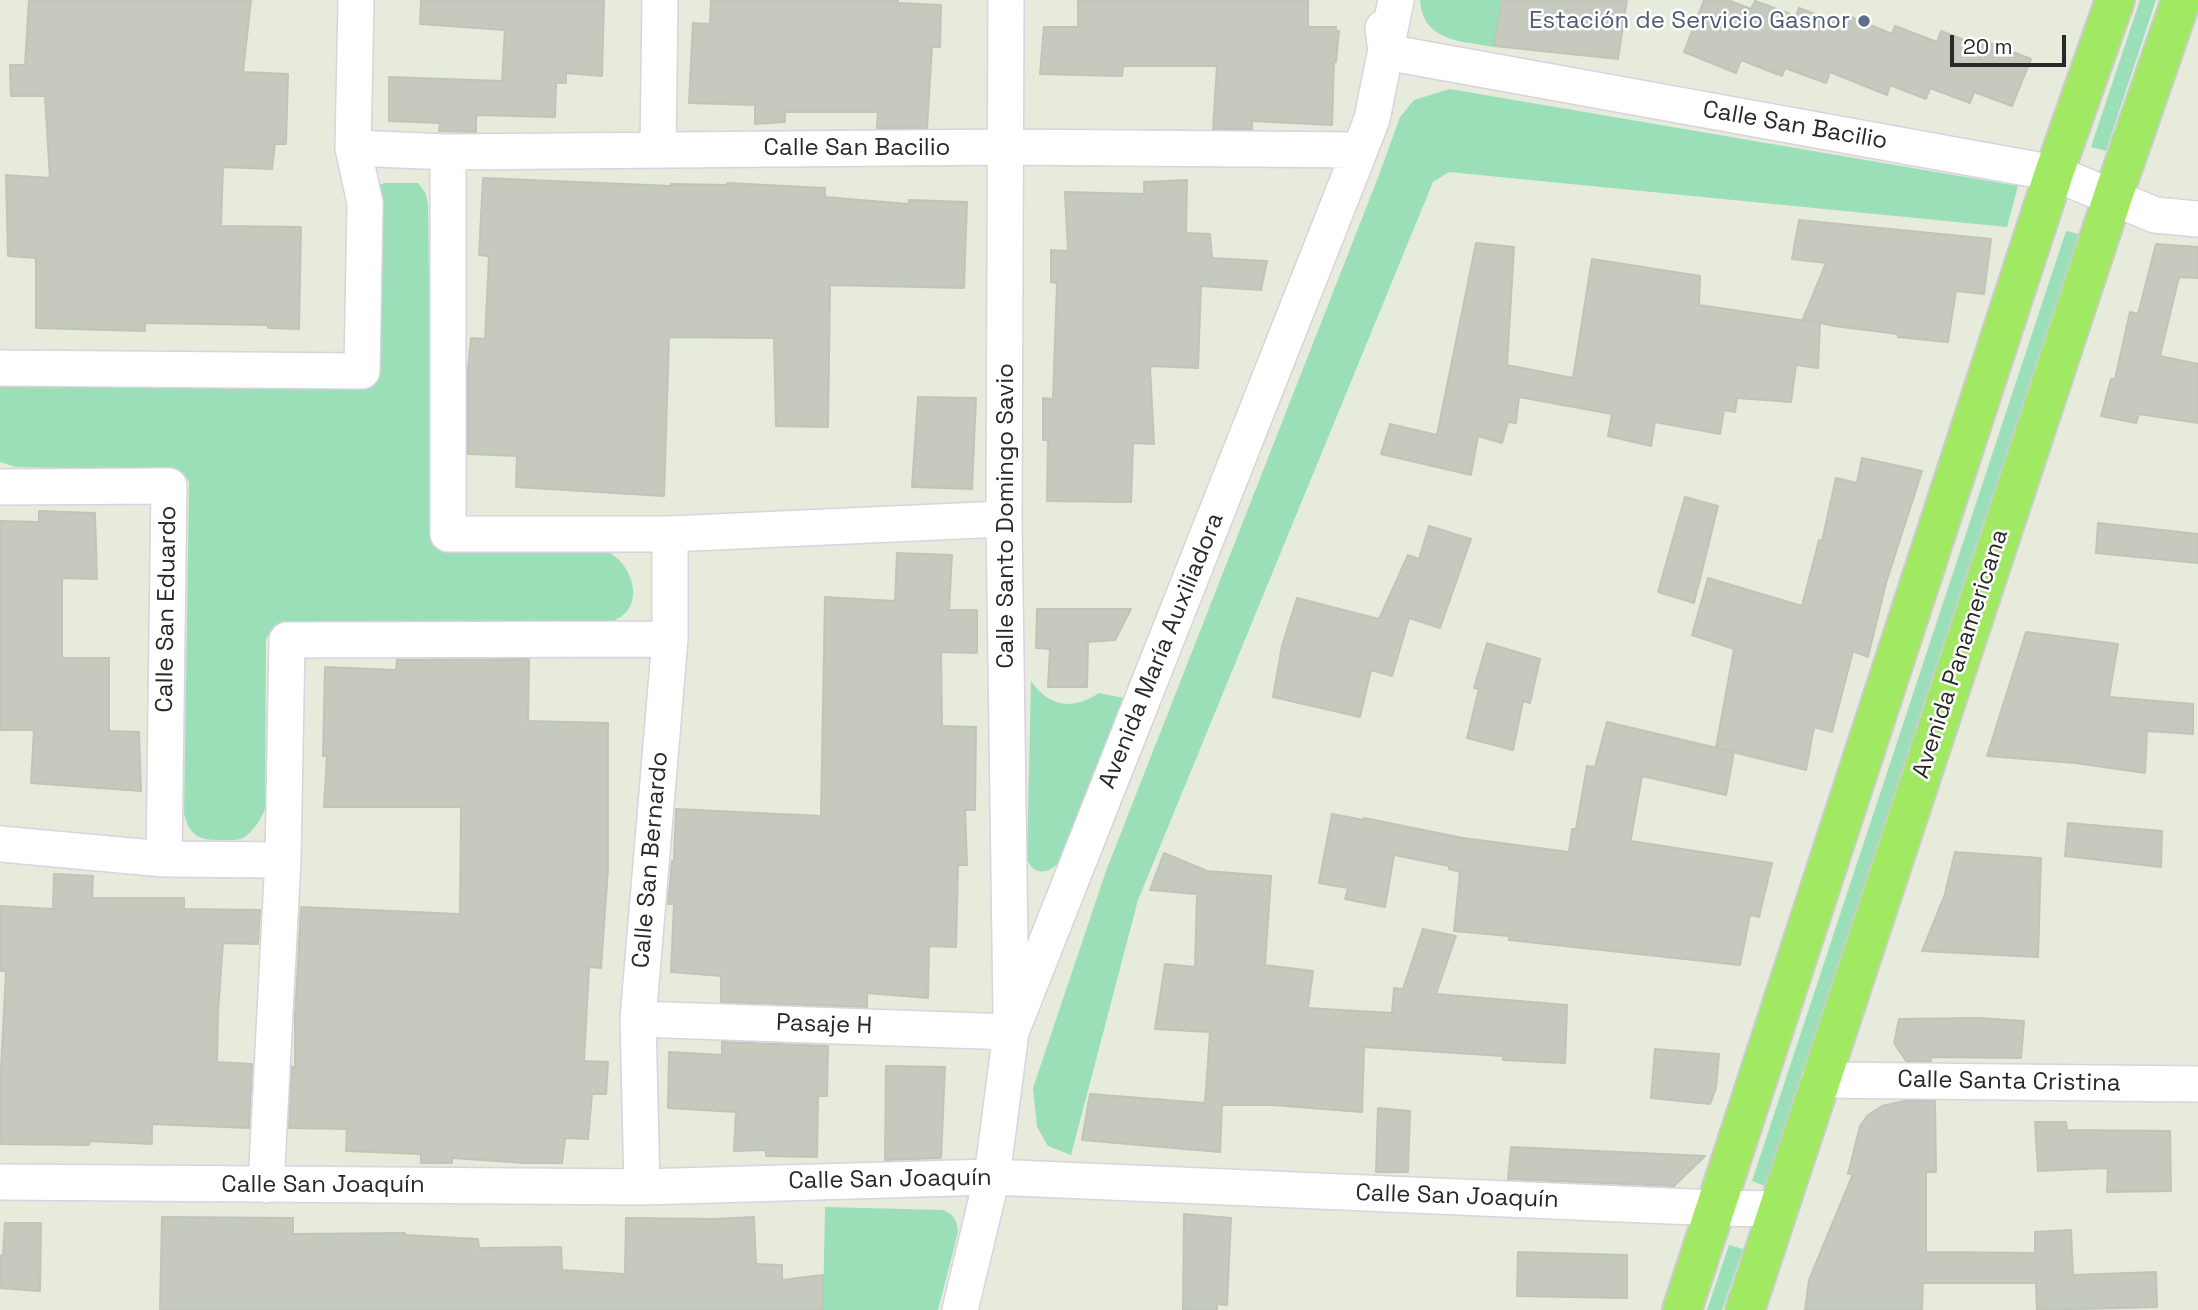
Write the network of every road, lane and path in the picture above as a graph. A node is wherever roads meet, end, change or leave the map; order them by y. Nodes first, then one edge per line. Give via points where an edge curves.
1 (356, 0) edge
2 (660, 0) edge
3 (1006, 0) edge
4 (1379, 0) edge
5 (1396, 0) edge
6 (2115, 0) edge
7 (2182, 0) edge
8 (1386, 52) junction
9 (1006, 147) junction
10 (353, 149) junction
11 (658, 150) junction
12 (1360, 150) junction
13 (448, 152) junction
14 (2054, 173) junction
15 (2112, 199) junction
16 (2198, 219) edge
17 (0, 368) edge
18 (0, 487) edge
19 (1004, 519) junction
20 (670, 534) junction
21 (670, 639) junction
22 (0, 844) edge
23 (164, 859) junction
24 (283, 860) junction
25 (638, 1019) junction
26 (1011, 1032) junction
27 (1819, 1080) junction
28 (2198, 1084) edge
29 (992, 1177) junction
30 (0, 1182) edge
31 (266, 1185) junction
32 (642, 1187) junction
33 (1716, 1208) junction
34 (1780, 1209) junction
35 (960, 1310) edge
36 (1682, 1310) edge
37 (1745, 1310) edge

1 - 10 street
2 - 11 street
3 - 9 street, Calle Santo Domingo Savio
4 - 8 street
5 - 8 street, Avenida María Auxiliadora
6 - 14 main road
7 - 15 main road, Avenida Panamericana
8 - 12 street, Avenida María Auxiliadora via 1372,119
8 - 14 street, Calle San Bacilio
9 - 11 street, Calle San Bacilio
9 - 12 street, Calle San Bacilio
9 - 19 street, Calle Santo Domingo Savio
10 - 13 street, Calle San Bacilio
10 - 17 street via 365,203 362,371
11 - 13 street, Calle San Bacilio
12 - 26 street, Avenida María Auxiliadora
13 - 20 street via 448,534
14 - 15 street, Calle San Bacilio
14 - 33 main road
15 - 16 street, Calle San Bacilio via 2155,215
15 - 27 main road, Avenida Panamericana
18 - 23 street, Calle San Eduardo via 169,486
19 - 20 street
19 - 26 street, Calle Santo Domingo Savio
20 - 21 street, Calle San Bernardo
21 - 24 street via 287,640
21 - 25 street, Calle San Bernardo
22 - 23 street
23 - 24 street
24 - 31 street
25 - 26 street, Pasaje H
25 - 32 street, Calle San Bernardo
26 - 29 street, Avenida María Auxiliadora
27 - 28 street, Calle Santa Cristina
27 - 34 main road, Avenida Panamericana
29 - 32 street, Calle San Joaquín
29 - 33 street, Calle San Joaquín
29 - 35 street, Avenida María Auxiliadora
30 - 31 street, Calle San Joaquín
31 - 32 street, Calle San Joaquín
33 - 34 street, Calle San Joaquín
33 - 36 main road
34 - 37 main road, Avenida Panamericana

